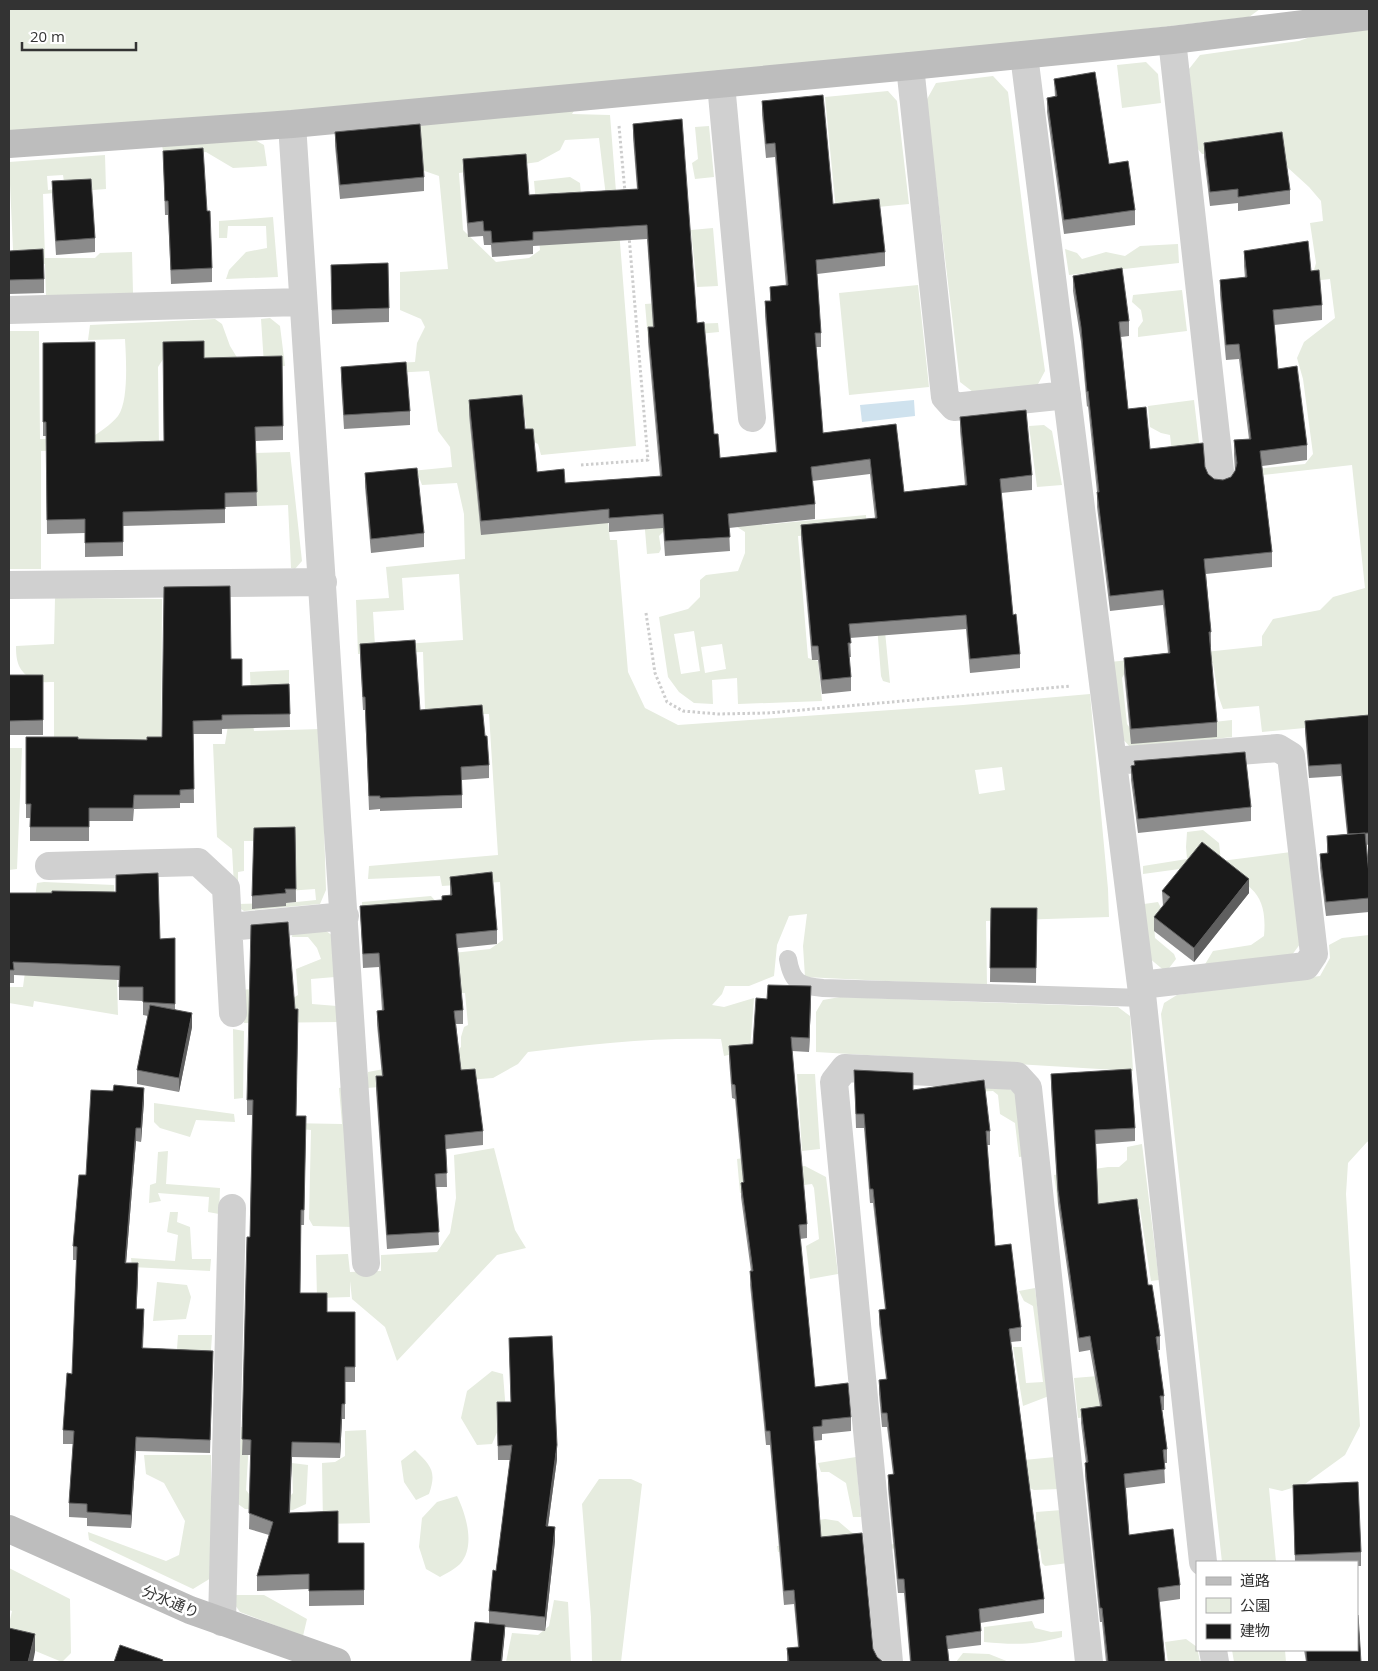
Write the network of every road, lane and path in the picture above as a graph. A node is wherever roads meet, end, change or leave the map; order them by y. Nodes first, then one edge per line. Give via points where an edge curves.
1 (1369, 16) edge
2 (1172, 40) junction
3 (1024, 55) junction
4 (910, 66) junction
5 (721, 84) junction
6 (616, 94) junction
7 (292, 124) junction
8 (9, 144) edge
9 (625, 192) edge
10 (628, 232) edge
11 (303, 302) junction
12 (9, 310) edge
13 (1067, 395) junction
14 (752, 418) dead end
15 (581, 465) dead end
16 (1221, 480) edge
17 (322, 582) junction
18 (9, 585) edge
19 (646, 613) dead end
20 (1103, 683) junction
21 (1113, 761) junction
22 (49, 866) dead end
23 (345, 916) junction
24 (229, 927) junction
25 (788, 959) dead end
26 (1142, 992) junction
27 (233, 1013) dead end
28 (232, 1208) dead end
29 (366, 1263) dead end
30 (9, 1529) edge
31 (1203, 1561) edge
32 (222, 1622) junction
33 (337, 1662) edge
34 (888, 1662) edge
35 (1089, 1662) edge

1 - 2 street
2 - 3 street
2 - 16 street
3 - 4 street
3 - 13 street
4 - 5 street
4 - 13 street via 945,397 954,408
5 - 6 street
5 - 14 street
6 - 7 street
6 - 9 path
7 - 8 street
7 - 11 street
10 - 15 path via 648,460
11 - 12 street
11 - 17 street
13 - 20 street
17 - 18 street
17 - 23 street
19 - 20 path via 655,674 667,702 683,711 768,713
20 - 21 street
21 - 26 street
21 - 26 street via 1278,748 1291,756 1314,954 1306,966
22 - 24 street via 198,862 226,888
23 - 24 street
23 - 29 street
24 - 27 street
25 - 26 lane via 790,975 803,986 813,987
26 - 31 street
28 - 32 street
30 - 32 street, 分水通り
32 - 33 street, 分水通り
34 - 35 street via 834,1082 845,1068 1017,1076 1028,1088

